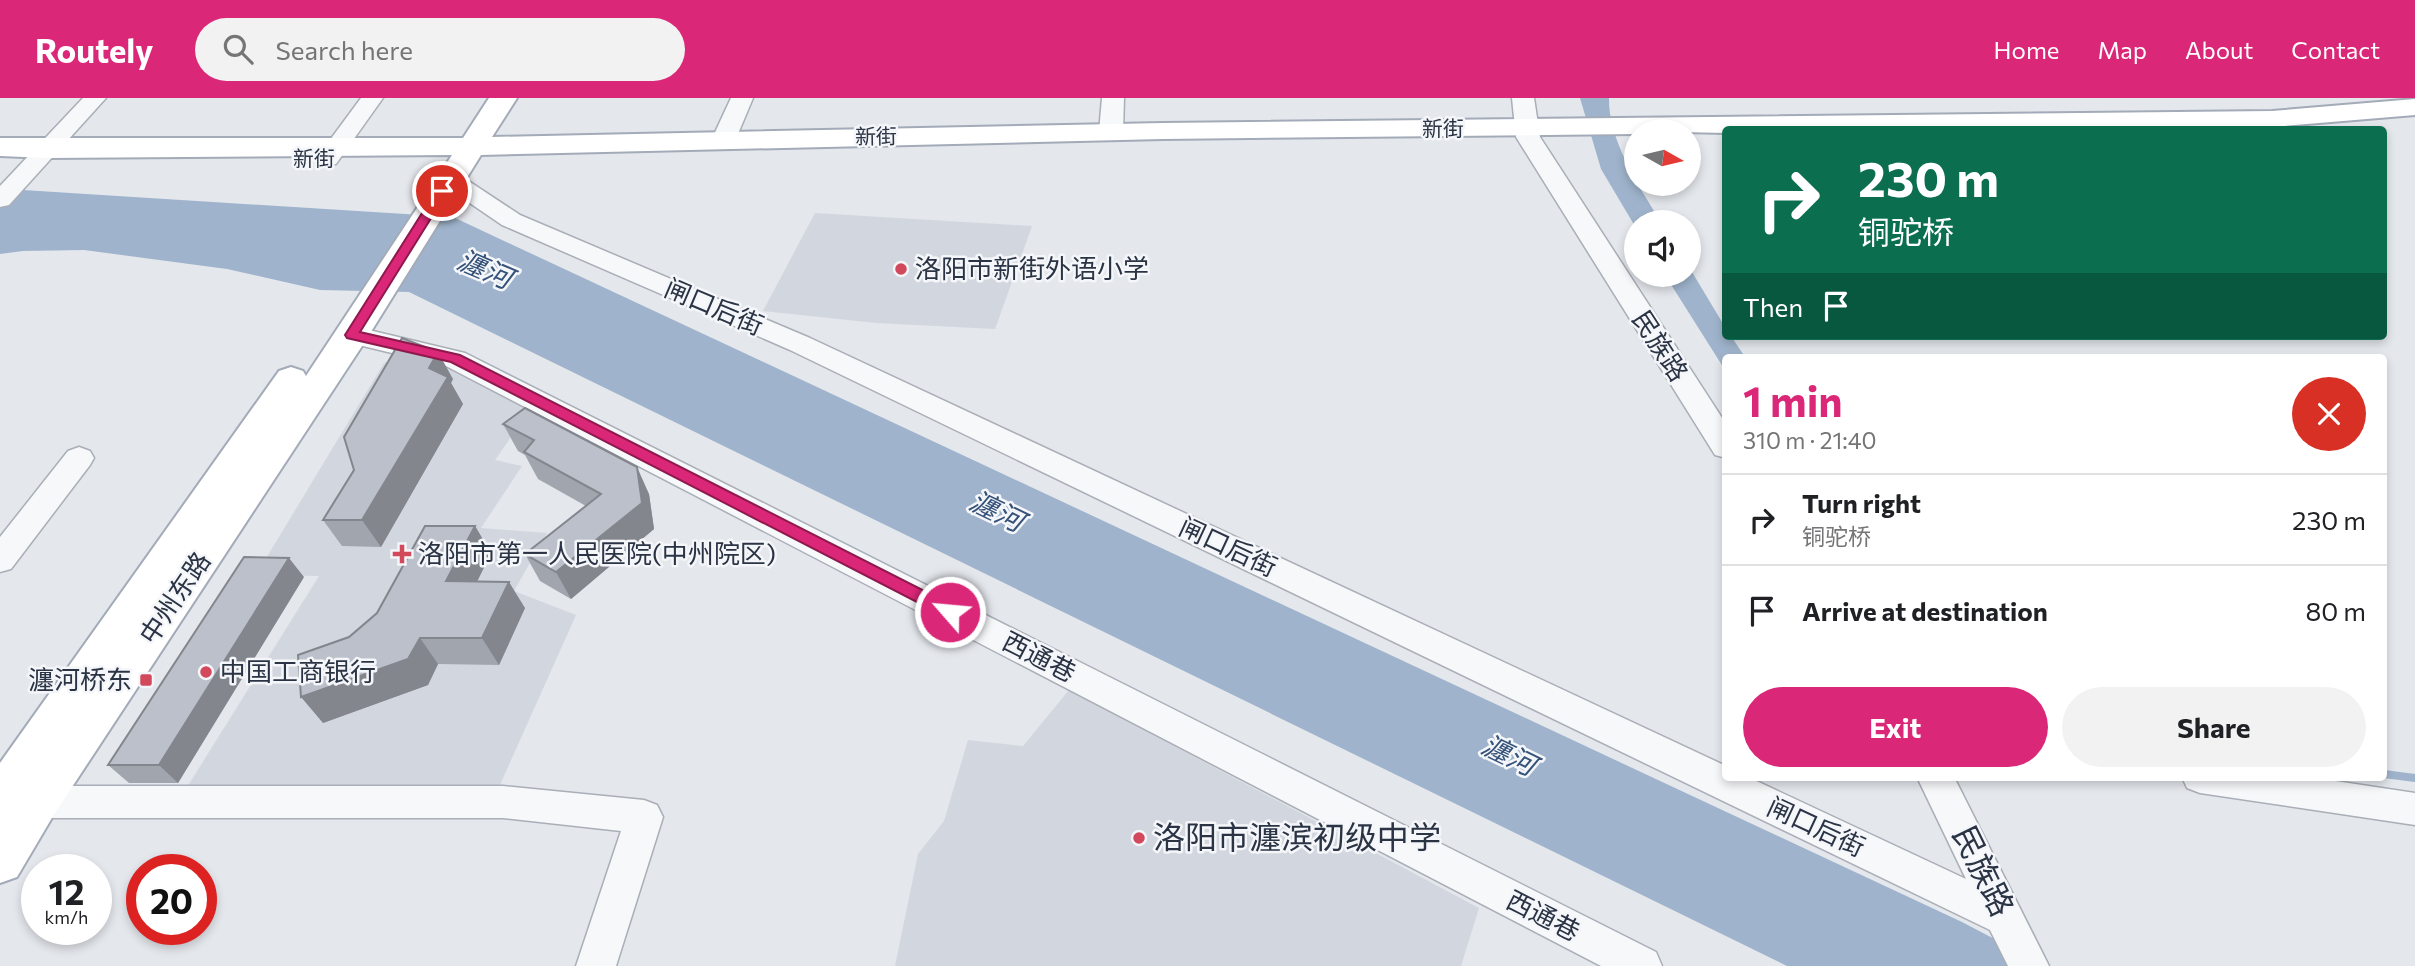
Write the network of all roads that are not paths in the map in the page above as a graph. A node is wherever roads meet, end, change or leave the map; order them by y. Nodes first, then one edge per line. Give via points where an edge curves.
1 (95, 98) edge
2 (372, 98) edge
3 (478, 98) edge
4 (503, 98) edge
5 (742, 98) edge
6 (1113, 98) edge
7 (1523, 98) edge
8 (2415, 107) edge
9 (2415, 119) edge
10 (1930, 126) edge
11 (2325, 126) edge
12 (1722, 130) edge
13 (1701, 131) edge
14 (1111, 132) junction
15 (1624, 132) edge
16 (1527, 133) junction
17 (1722, 135) edge
18 (1701, 136) edge
19 (723, 141) junction
20 (0, 147) edge
21 (332, 153) junction
22 (42, 155) junction
23 (0, 158) edge
24 (446, 167) junction
25 (5, 195) edge
26 (340, 330) junction
27 (1722, 442) edge
28 (79, 458) dead end
29 (0, 560) edge
30 (1936, 781) edge
31 (2228, 781) edge
32 (12, 802) edge
33 (2415, 808) edge
34 (0, 862) edge
35 (2005, 917) junction
36 (596, 966) edge
37 (1642, 966) edge
38 (2029, 966) edge

1 - 22 street
2 - 21 street
3 - 24 main road
4 - 24 main road
5 - 19 street
6 - 14 street
7 - 16 street
8 - 10 main road, 新街 via 2272,119
9 - 11 main road
12 - 13 main road, 新街
14 - 16 main road, 新街
14 - 19 main road, 新街
15 - 16 main road, 新街
16 - 24 main road, 新街 via 1116,141
16 - 27 street, 民族路
17 - 18 main road
19 - 24 main road, 新街
20 - 22 main road
21 - 22 main road, 新街
21 - 24 main road, 新街
22 - 23 main road, 新街
22 - 25 street
24 - 26 main road, 中州东路
24 - 35 street, 闸口后街 via 511,220 800,344
26 - 32 main road, 中州东路
26 - 37 street, 西通巷 via 456,359
28 - 29 street
30 - 35 street, 民族路
31 - 33 street
32 - 34 main road, 中州东路
32 - 36 street via 503,802 644,817
35 - 38 street, 民族路

